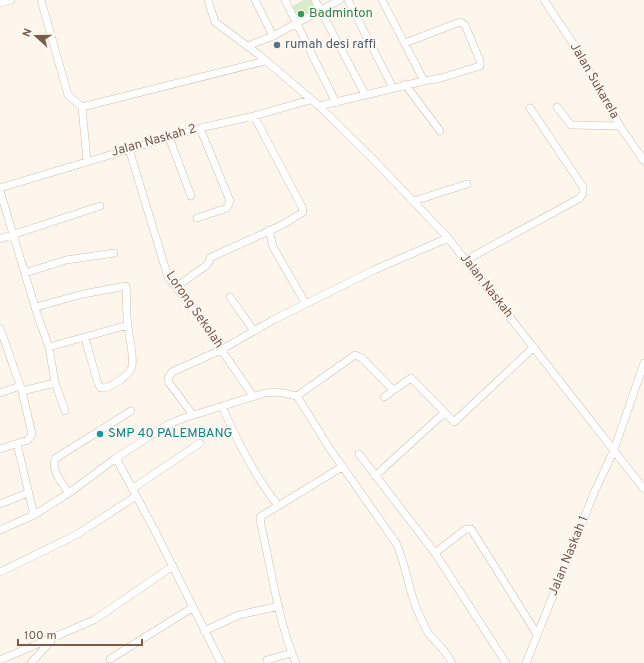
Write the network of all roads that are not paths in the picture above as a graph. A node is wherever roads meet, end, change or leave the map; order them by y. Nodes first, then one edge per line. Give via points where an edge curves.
1 (11, 0) edge
2 (41, 0) edge
3 (208, 0) edge
4 (255, 0) edge
5 (285, 0) edge
6 (315, 0) edge
7 (340, 0) edge
8 (348, 0) edge
9 (382, 0) edge
10 (544, 0) edge
11 (0, 3) edge
12 (320, 11) junction
13 (296, 24) junction
14 (273, 36) junction
15 (406, 43) junction
16 (248, 46) junction
17 (265, 60) junction
18 (424, 81) junction
19 (405, 84) junction
20 (393, 88) junction
21 (365, 94) junction
22 (310, 100) junction
23 (336, 103) junction
24 (319, 106) junction
25 (82, 107) junction
26 (557, 107) dead end
27 (530, 108) dead end
28 (254, 116) junction
29 (620, 126) junction
30 (200, 128) junction
31 (440, 130) dead end
32 (169, 138) junction
33 (129, 148) junction
34 (87, 161) junction
35 (644, 161) edge
36 (467, 184) dead end
37 (0, 189) edge
38 (191, 196) dead end
39 (414, 202) junction
40 (100, 206) dead end
41 (197, 218) dead end
42 (270, 230) junction
43 (13, 235) junction
44 (448, 238) junction
45 (0, 239) edge
46 (114, 253) dead end
47 (466, 260) junction
48 (25, 273) junction
49 (176, 287) junction
50 (230, 297) dead end
51 (306, 304) junction
52 (36, 307) junction
53 (128, 325) junction
54 (0, 328) edge
55 (254, 331) junction
56 (84, 338) junction
57 (2, 342) edge
58 (49, 347) junction
59 (534, 347) junction
60 (221, 350) junction
61 (644, 362) edge
62 (55, 383) junction
63 (21, 389) junction
64 (393, 390) junction
65 (0, 393) edge
66 (253, 396) junction
67 (297, 396) junction
68 (384, 397) dead end
69 (222, 406) junction
70 (65, 411) dead end
71 (131, 411) dead end
72 (444, 413) junction
73 (193, 415) junction
74 (200, 443) dead end
75 (17, 444) junction
76 (0, 449) edge
77 (614, 450) junction
78 (359, 454) dead end
79 (116, 458) junction
80 (342, 467) junction
81 (375, 476) junction
82 (132, 489) junction
83 (644, 489) edge
84 (28, 493) junction
85 (69, 493) junction
86 (136, 496) junction
87 (0, 504) edge
88 (278, 505) junction
89 (34, 515) junction
90 (0, 530) edge
91 (435, 553) junction
92 (173, 566) junction
93 (0, 572) edge
94 (279, 606) junction
95 (192, 608) junction
96 (204, 631) junction
97 (537, 634) junction
98 (52, 639) junction
99 (291, 653) junction
100 (110, 659) dead end
101 (0, 660) edge
102 (267, 660) dead end
103 (30, 663) edge
104 (221, 663) edge
105 (296, 663) edge
106 (452, 663) edge
107 (506, 663) edge
108 (526, 663) edge

1 - 11 street
2 - 25 street via 68,95
3 - 16 street, Jalan Naskah via 215,22
4 - 14 street
5 - 13 street
6 - 12 street
7 - 12 street
8 - 20 street
9 - 15 street
10 - 29 street, Jalan Sukarela via 578,51
12 - 13 street
12 - 21 street
13 - 14 street
13 - 23 street
14 - 16 street
15 - 18 street
15 - 18 street via 460,22 465,24 480,66
16 - 17 street, Jalan Naskah
17 - 22 street, Jalan Naskah
17 - 25 street
18 - 19 street
19 - 20 street
19 - 31 street
20 - 21 street
21 - 23 street
22 - 24 street, Jalan Naskah
22 - 28 street, Jalan Naskah 2
23 - 24 street
24 - 39 street, Jalan Naskah
25 - 34 street
26 - 29 street via 571,125
27 - 47 street via 583,187 583,193 580,198
28 - 30 street, Jalan Naskah 2
28 - 42 street via 303,209 297,216
29 - 35 street, Jalan Sukarela
30 - 32 street, Jalan Naskah 2
30 - 41 street via 230,201 227,208
32 - 33 street, Jalan Naskah 2
32 - 38 street
33 - 34 street, Jalan Naskah 2
33 - 49 street, Lorong Sekolah via 166,273
34 - 37 street, Jalan Naskah 2
36 - 39 street
37 - 43 street
39 - 44 street, Jalan Naskah
40 - 43 street
42 - 49 street via 211,257 207,265
42 - 51 street via 273,247
43 - 45 street
43 - 48 street
44 - 47 street, Jalan Naskah
44 - 51 street via 374,270
46 - 48 street via 66,260
47 - 59 street, Jalan Naskah
48 - 52 street
49 - 60 street, Lorong Sekolah
50 - 55 street
51 - 55 street
52 - 53 street via 126,286
52 - 58 street
53 - 56 street
53 - 56 street via 132,368 130,373 104,388 98,384
54 - 57 street
55 - 60 street
56 - 58 street
57 - 63 street
58 - 62 street
59 - 72 street via 454,422
59 - 77 street, Jalan Naskah
60 - 66 street, Lorong Sekolah
60 - 73 street via 169,375 169,383
61 - 77 street, Jalan Naskah 1
62 - 63 street
62 - 70 street
63 - 65 street
63 - 75 street via 32,435 28,440
64 - 67 street via 362,358 355,355
64 - 68 street
64 - 72 street via 408,379 412,379
66 - 67 street via 278,392
66 - 69 street
67 - 80 street
69 - 73 street
69 - 88 street via 258,479
71 - 85 street via 56,458 53,463 54,469
72 - 81 street
73 - 79 street via 166,425
74 - 82 street
75 - 76 street
75 - 84 street
77 - 83 street, Jalan Naskah
77 - 97 street, Jalan Naskah 1
78 - 81 street
79 - 82 street
79 - 85 street
80 - 88 street
80 - 106 street via 396,543 418,613 427,630 443,647
81 - 91 street
82 - 86 street
84 - 87 street
84 - 89 street
85 - 89 street
86 - 92 street
86 - 93 street via 76,535
88 - 94 street via 260,518
89 - 90 street
91 - 97 street via 466,529 471,529
91 - 107 street
92 - 95 street
92 - 98 street via 94,620
94 - 96 street via 239,615
94 - 99 street
95 - 96 street
95 - 100 street
96 - 104 street
97 - 108 street, Jalan Naskah 1
98 - 101 street
98 - 103 street
99 - 102 street
99 - 105 street

